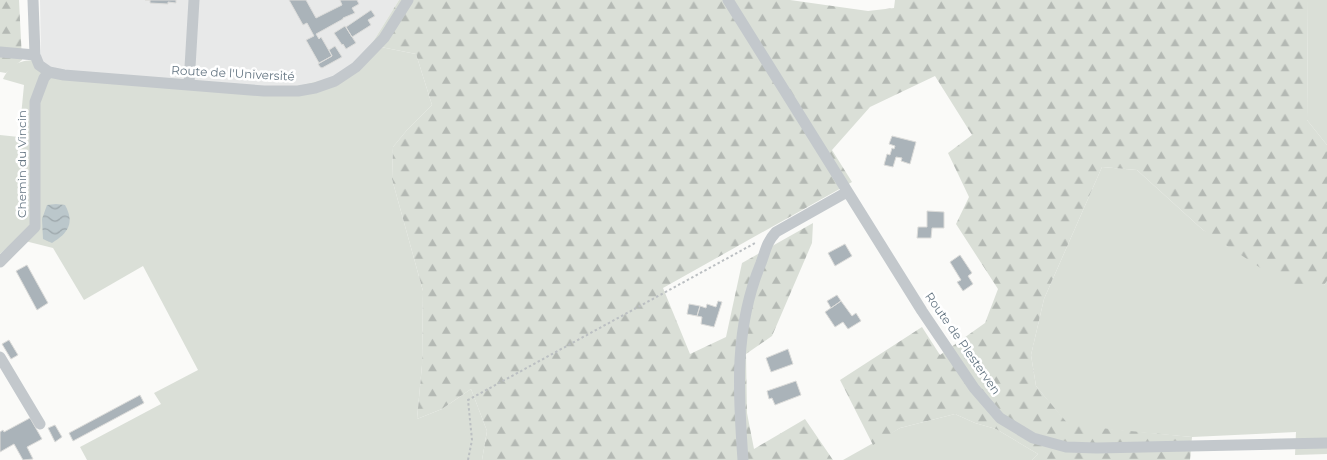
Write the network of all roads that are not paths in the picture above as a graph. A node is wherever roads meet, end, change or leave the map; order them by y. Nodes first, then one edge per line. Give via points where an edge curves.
1 (32, 0) edge
2 (194, 0) edge
3 (408, 0) edge
4 (728, 0) edge
5 (0, 52) edge
6 (35, 55) junction
7 (49, 72) junction
8 (189, 84) junction
9 (847, 192) junction
10 (0, 262) edge
11 (0, 356) edge
12 (40, 424) dead end
13 (1327, 444) edge
14 (743, 460) edge

1 - 6 street
2 - 8 street
3 - 8 street, Route de l'Université via 384,38 356,68 335,81 298,91
4 - 9 street, Route de Plesterven
5 - 6 street
6 - 7 street via 39,65
7 - 8 street, Route de l'Université
7 - 10 street, Chemin du Vincin via 35,102 35,227
9 - 13 street, Route de Plesterven via 974,388 1000,418 1033,438 1066,447 1097,448
9 - 14 street via 776,232 768,241 752,284 739,353
11 - 12 street

